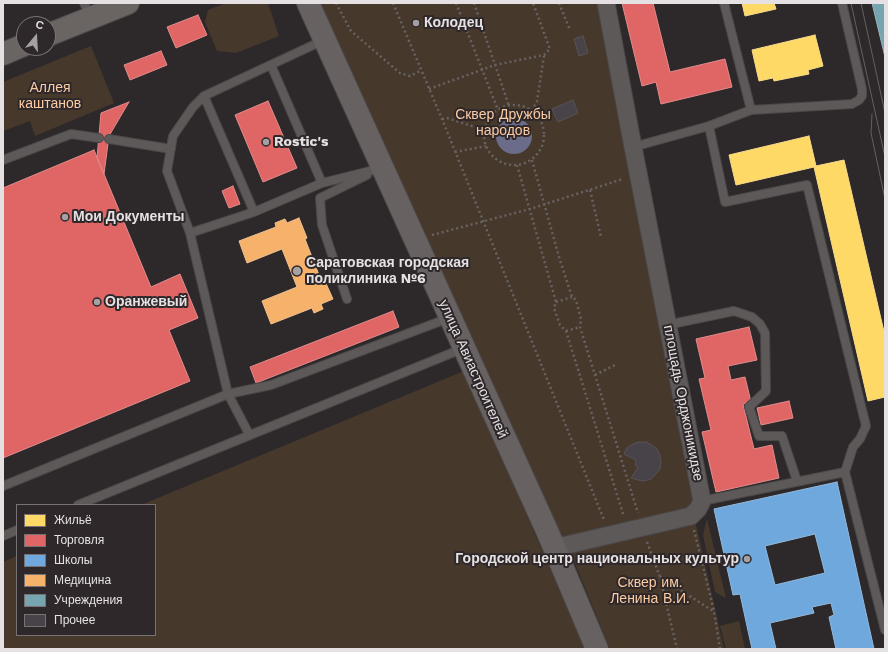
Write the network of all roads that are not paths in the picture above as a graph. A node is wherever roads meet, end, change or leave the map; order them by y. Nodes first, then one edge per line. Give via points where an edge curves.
1 (128, 3) edge
2 (308, 3) edge
3 (606, 3) edge
4 (724, 3) edge
5 (842, 3) edge
6 (87, 10) edge
7 (56, 30) edge
8 (324, 40) junction
9 (16, 48) edge
10 (3, 54) edge
11 (271, 64) junction
12 (204, 96) junction
13 (751, 110) junction
14 (709, 126) junction
15 (99, 138) dead end
16 (108, 139) dead end
17 (633, 147) junction
18 (171, 149) junction
19 (3, 160) edge
20 (382, 168) junction
21 (322, 183) junction
22 (254, 212) junction
23 (190, 233) junction
24 (347, 299) dead end
25 (450, 318) junction
26 (667, 325) junction
27 (464, 348) junction
28 (228, 394) junction
29 (249, 434) junction
30 (845, 472) junction
31 (797, 481) junction
32 (3, 486) edge
33 (702, 500) junction
34 (80, 504) edge
35 (16, 530) edge
36 (3, 536) edge
37 (554, 548) junction
38 (885, 630) edge
39 (597, 649) edge

1 - 6 main road
2 - 8 main road, улица Авиастроителей
3 - 17 street, площадь Орджоникидзе
4 - 13 lane
5 - 13 lane via 862,96 852,104
6 - 7 main road
8 - 11 lane
8 - 20 main road, улица Авиастроителей
9 - 10 main road
11 - 12 lane
11 - 21 lane
12 - 18 lane via 173,136
12 - 22 lane
13 - 14 lane
14 - 17 lane
14 - 30 lane via 725,202 807,185 866,426 853,447
15 - 19 lane via 71,134
16 - 18 lane
17 - 26 street, площадь Орджоникидзе
18 - 23 lane via 167,171
20 - 21 lane
20 - 24 lane via 320,198 322,225
20 - 25 main road, улица Авиастроителей
21 - 22 lane
22 - 23 lane
23 - 28 lane
25 - 27 main road, улица Авиастроителей
25 - 28 lane via 271,385
26 - 31 lane via 734,311 752,317 760,324 765,333 766,391 750,407 759,436 782,436
26 - 33 street, площадь Орджоникидзе
27 - 29 lane
27 - 37 main road, улица Авиастроителей
28 - 29 lane
28 - 32 lane
29 - 34 lane
30 - 31 lane, площадь Орджоникидзе
30 - 38 lane
31 - 33 lane, площадь Орджоникидзе
33 - 37 street via 691,516 636,521 609,536
35 - 36 lane
37 - 39 main road, улица Авиастроителей

